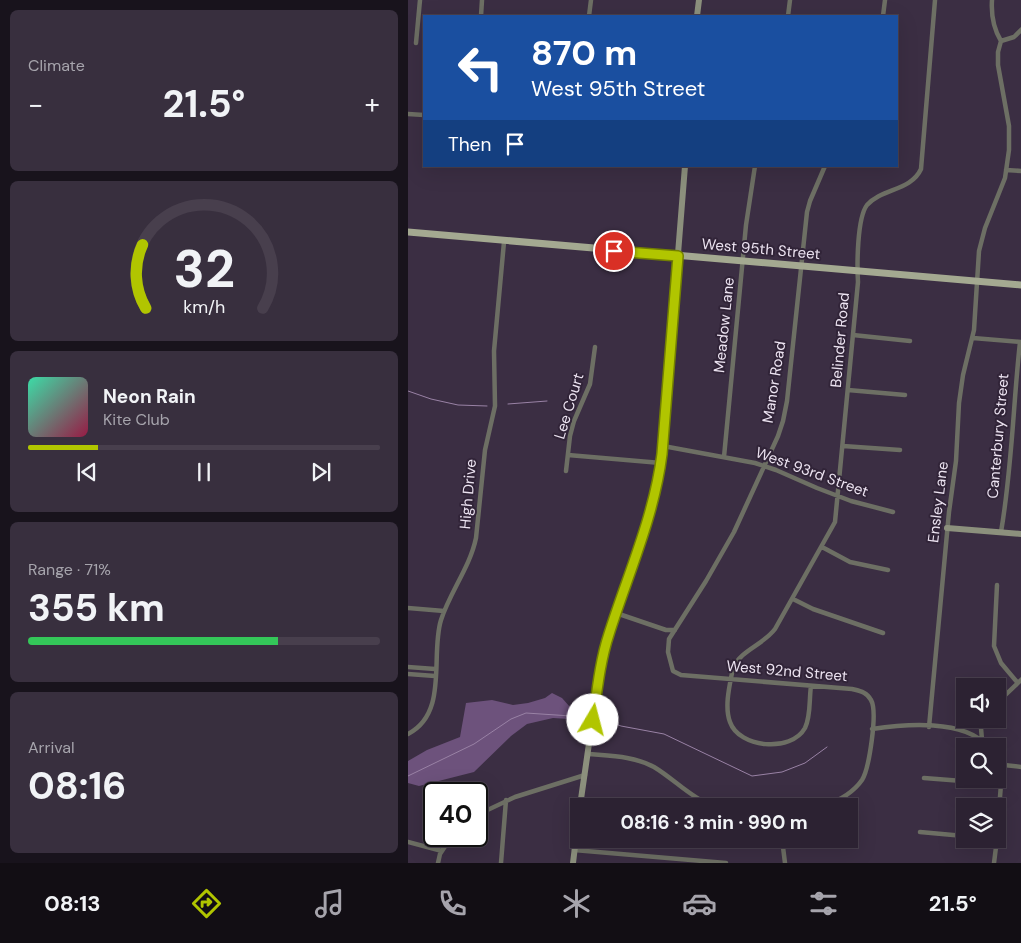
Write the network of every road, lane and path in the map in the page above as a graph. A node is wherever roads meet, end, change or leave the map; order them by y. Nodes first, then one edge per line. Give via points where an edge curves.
1 (420, 0) edge
2 (482, 0) edge
3 (591, 0) edge
4 (699, 0) edge
5 (790, 0) edge
6 (885, 0) edge
7 (935, 0) edge
8 (992, 0) edge
9 (481, 15) edge
10 (589, 15) edge
11 (697, 15) edge
12 (788, 15) edge
13 (883, 15) edge
14 (1022, 29) edge
15 (1001, 41) junction
16 (416, 43) dead end
17 (408, 114) edge
18 (423, 115) edge
19 (686, 167) edge
20 (755, 167) edge
21 (825, 167) edge
22 (1006, 170) junction
23 (1022, 171) edge
24 (408, 232) edge
25 (504, 242) junction
26 (678, 256) junction
27 (743, 262) junction
28 (801, 266) junction
29 (858, 271) junction
30 (978, 282) junction
31 (1022, 285) edge
32 (853, 335) junction
33 (973, 338) junction
34 (910, 340) dead end
35 (1021, 342) edge
36 (595, 348) dead end
37 (848, 390) junction
38 (904, 395) dead end
39 (663, 446) junction
40 (843, 446) junction
41 (900, 450) dead end
42 (568, 455) junction
43 (724, 457) junction
44 (661, 463) junction
45 (764, 466) junction
46 (566, 471) dead end
47 (838, 496) junction
48 (894, 512) dead end
49 (947, 528) junction
50 (1001, 532) junction
51 (1022, 534) edge
52 (822, 547) junction
53 (888, 570) dead end
54 (997, 585) dead end
55 (793, 599) junction
56 (408, 608) edge
57 (444, 611) junction
58 (616, 613) junction
59 (666, 630) junction
60 (675, 630) junction
61 (883, 633) dead end
62 (669, 638) junction
63 (408, 666) edge
64 (435, 669) junction
65 (408, 674) edge
66 (435, 676) junction
67 (731, 679) junction
68 (1020, 681) edge
69 (811, 686) junction
70 (1006, 694) edge
71 (929, 727) junction
72 (956, 728) edge
73 (957, 728) edge
74 (872, 729) junction
75 (408, 734) edge
76 (978, 738) edge
77 (588, 754) junction
78 (1006, 765) edge
79 (1022, 766) edge
80 (585, 775) junction
81 (924, 778) dead end
82 (956, 780) edge
83 (581, 798) edge
84 (696, 798) edge
85 (839, 798) edge
86 (506, 800) junction
87 (488, 809) edge
88 (920, 832) dead end
89 (956, 835) edge
90 (408, 842) edge
91 (445, 847) edge
92 (783, 848) edge
93 (996, 848) edge
94 (574, 850) joint
95 (442, 851) junction
96 (438, 863) edge
97 (501, 863) edge
98 (573, 863) edge
99 (726, 863) edge
100 (785, 863) edge
101 (994, 863) edge

1 - 16 street
2 - 9 street
3 - 10 street
4 - 11 street
5 - 12 street
6 - 13 street
7 - 29 street, Belinder Road via 921,169 913,180 870,202 865,209
8 - 15 street via 994,28
14 - 15 street via 1014,37
15 - 22 street, Ensley Lane via 998,64 1010,139
17 - 18 street
19 - 26 street
20 - 27 street, Meadow Lane
21 - 28 street, Manor Road via 807,212
22 - 23 street
22 - 30 street, Ensley Lane via 1001,192 981,241
24 - 25 main road, West 95th Street
25 - 26 main road, West 95th Street
25 - 57 street, High Drive via 493,360 495,406 485,450 476,538
26 - 27 main road, West 95th Street
26 - 39 street
27 - 28 main road, West 95th Street
27 - 43 street, Meadow Lane
28 - 29 main road, West 95th Street
28 - 45 street, Manor Road via 785,412
29 - 30 main road, West 95th Street
29 - 32 street, Belinder Road
30 - 31 main road, West 95th Street
30 - 33 street, Ensley Lane
32 - 34 street
32 - 37 street, Belinder Road
33 - 35 street
33 - 49 street, Ensley Lane via 960,391 956,461
35 - 50 street, Canterbury Street via 1012,453
36 - 42 street, Lee Court via 590,384 574,421
37 - 38 street
37 - 40 street, Belinder Road
39 - 43 street, West 93rd Street
39 - 44 street
40 - 41 street
40 - 47 street, Belinder Road
42 - 44 street
42 - 46 street, Lee Court
43 - 45 street, West 93rd Street
44 - 58 street via 652,509
45 - 47 street, West 93rd Street
45 - 60 street, Manor Road via 726,547
47 - 48 street, West 93rd Street
47 - 52 street, Belinder Road via 835,522
49 - 50 street
49 - 71 street, Ensley Lane
50 - 51 street
52 - 53 street via 850,562
52 - 55 street, Belinder Road
54 - 68 street via 994,646 1001,663
55 - 61 street
55 - 67 street, Belinder Road via 770,635 737,660
56 - 57 street
57 - 64 street, High Drive via 438,632
58 - 59 street
58 - 77 street via 602,660
59 - 60 street
59 - 62 street
60 - 62 street, Manor Road
62 - 67 street, West 92nd Street via 668,652 673,671 681,675
63 - 64 street
64 - 66 street, High Drive
65 - 66 street
66 - 75 street, High Drive via 434,695 428,713 423,722
67 - 69 street, West 92nd Street
67 - 69 street, Belinder Road via 728,710 733,728 747,740 775,744 792,740 804,728
68 - 70 street
69 - 74 street, West 92nd Street via 857,690 866,694 873,705
71 - 72 street
71 - 74 street
73 - 76 street
74 - 85 street, West 92nd Street via 863,779
77 - 80 street
77 - 84 street via 643,762
78 - 79 street
80 - 83 street
80 - 86 street
81 - 82 street
86 - 87 street
86 - 97 street
88 - 89 street
90 - 95 street
91 - 95 street
92 - 100 street
93 - 101 street
94 - 98 street
94 - 99 street
95 - 96 street

